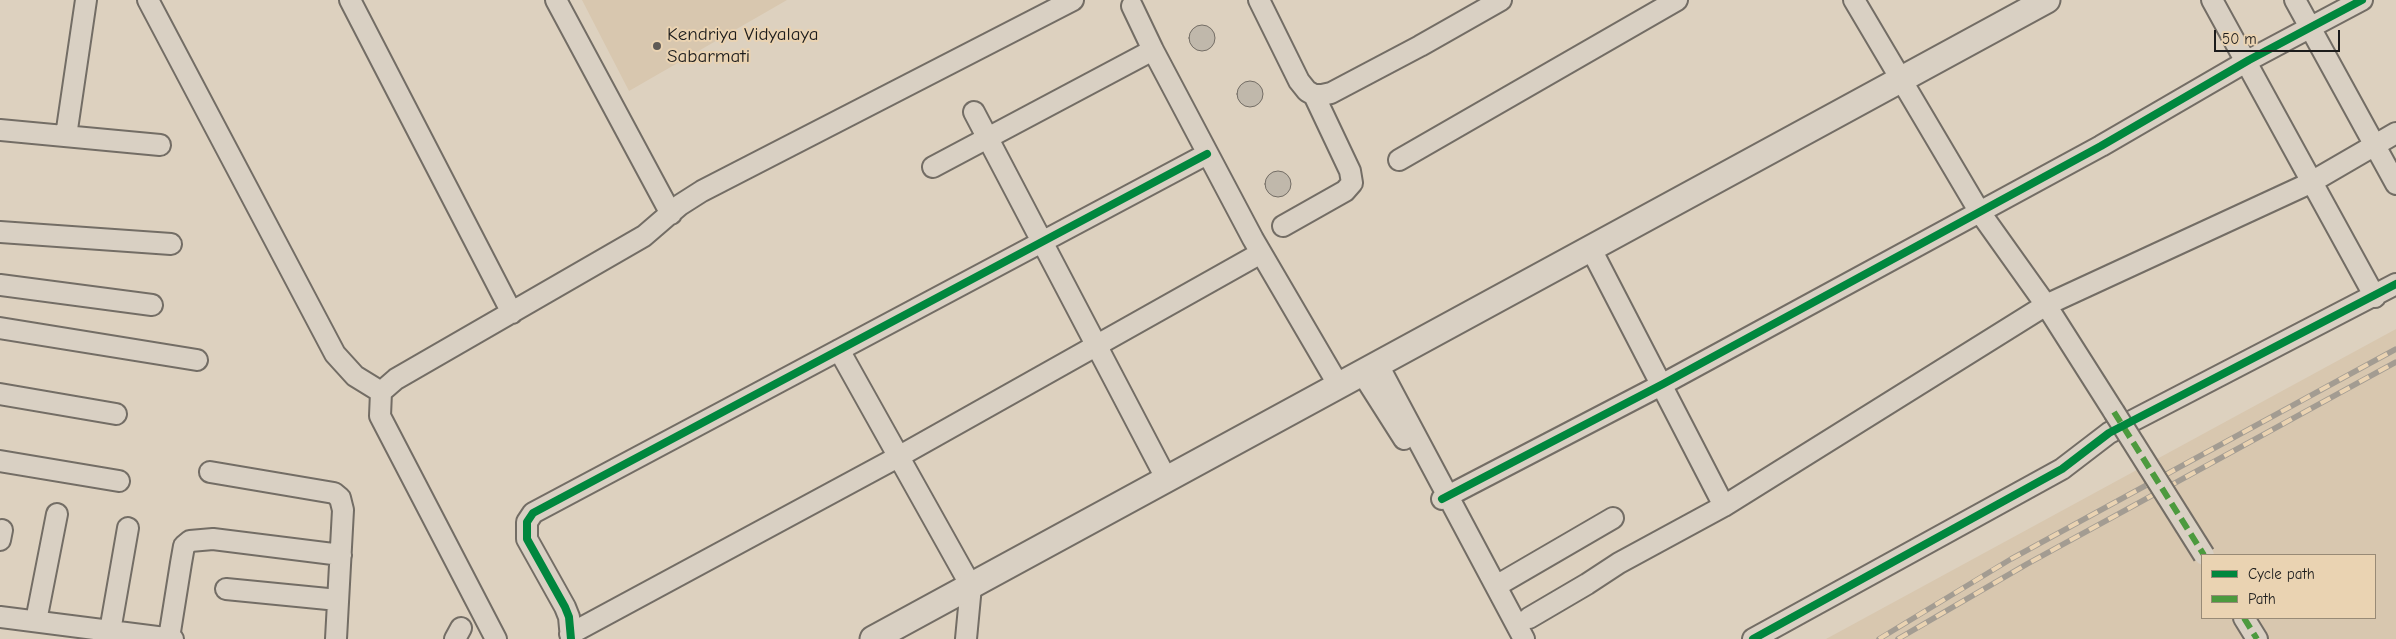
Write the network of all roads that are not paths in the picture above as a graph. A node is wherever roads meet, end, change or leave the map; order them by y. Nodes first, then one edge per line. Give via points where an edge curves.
1 (86, 0) edge
2 (148, 0) edge
3 (350, 0) edge
4 (556, 0) edge
5 (1073, 0) edge
6 (1259, 0) edge
7 (1500, 0) edge
8 (1677, 0) edge
9 (1854, 0) edge
10 (2048, 0) edge
11 (2212, 0) edge
12 (2295, 0) edge
13 (2362, 0) edge
14 (1132, 6) dead end
15 (2311, 28) junction
16 (1153, 50) junction
17 (2246, 61) junction
18 (1901, 78) junction
19 (1314, 95) junction
20 (974, 112) dead end
21 (0, 130) edge
22 (2396, 133) edge
23 (66, 136) junction
24 (987, 139) junction
25 (160, 145) dead end
26 (2374, 145) junction
27 (1207, 154) junction
28 (1399, 160) dead end
29 (933, 168) dead end
30 (2313, 181) junction
31 (2396, 184) edge
32 (1979, 211) junction
33 (671, 214) junction
34 (1283, 226) dead end
35 (0, 232) edge
36 (1041, 242) junction
37 (171, 244) dead end
38 (1591, 249) junction
39 (1261, 253) junction
40 (2396, 284) edge
41 (0, 285) edge
42 (2375, 297) junction
43 (152, 305) dead end
44 (2046, 305) junction
45 (512, 313) junction
46 (0, 328) edge
47 (1096, 346) junction
48 (839, 350) junction
49 (197, 360) dead end
50 (1370, 369) junction
51 (1663, 384) junction
52 (1339, 386) junction
53 (381, 392) junction
54 (0, 394) edge
55 (116, 414) dead end
56 (898, 457) junction
57 (0, 461) edge
58 (210, 472) dead end
59 (1167, 480) junction
60 (119, 481) dead end
61 (1445, 498) junction
62 (1724, 506) junction
63 (57, 514) dead end
64 (1613, 518) dead end
65 (128, 528) dead end
66 (2203, 554) edge
67 (340, 555) junction
68 (970, 586) junction
69 (1496, 586) junction
70 (226, 589) dead end
71 (1814, 597) dead end
72 (338, 600) junction
73 (0, 617) edge
74 (1529, 618) dead end
75 (2245, 619) edge
76 (36, 621) junction
77 (110, 631) junction
78 (1515, 634) edge
79 (570, 637) edge
80 (169, 638) edge
81 (173, 639) edge
82 (336, 639) edge
83 (496, 639) edge
84 (873, 639) edge
85 (966, 639) edge
86 (1739, 639) edge
87 (1753, 639) edge
88 (2257, 639) edge

1 - 23 street
2 - 53 street via 335,354 355,376
3 - 45 street
4 - 33 street
5 - 33 street via 702,192
6 - 19 street via 1299,81
7 - 19 street via 1331,93
8 - 28 street
9 - 18 street
10 - 18 main road
11 - 17 street
12 - 15 street
13 - 15 street
14 - 16 street
15 - 17 street
15 - 26 street
16 - 24 street
16 - 27 street
17 - 30 street
17 - 32 street via 2101,146
18 - 32 street
18 - 38 main road
19 - 34 street via 1350,171 1352,183 1345,191
20 - 24 street
21 - 23 street
22 - 26 street
23 - 25 street
24 - 29 street
24 - 36 street
26 - 30 street
26 - 31 street
27 - 36 street
27 - 39 street
30 - 42 street
30 - 44 street
32 - 44 street
32 - 51 street
33 - 45 street via 644,236
35 - 37 street
36 - 47 street
36 - 48 street
38 - 50 main road
38 - 51 street
39 - 47 street
39 - 52 street
40 - 42 street
41 - 43 street
42 - 87 street via 2109,433 2062,469
44 - 62 street
44 - 66 street, bridge
45 - 53 street via 396,379
46 - 49 street
47 - 56 street
47 - 59 street
48 - 56 street
48 - 79 street via 533,513 528,522 527,539 565,607
50 - 52 main road
50 - 61 street
51 - 61 street
51 - 62 street
52 - 59 main road
53 - 83 street via 380,416
54 - 55 street
56 - 68 street
56 - 79 street
57 - 60 street
58 - 67 street via 334,493 340,498 343,510
59 - 68 main road
61 - 69 street
61 - 78 street
62 - 74 street via 1619,563
63 - 76 street
64 - 69 street
65 - 77 street
67 - 72 street
67 - 80 street via 213,539 190,541 184,546
68 - 84 main road
68 - 85 street
69 - 78 street
70 - 72 street
71 - 86 street
72 - 82 street
73 - 76 street
75 - 88 street
76 - 77 street
77 - 80 street
80 - 81 street

